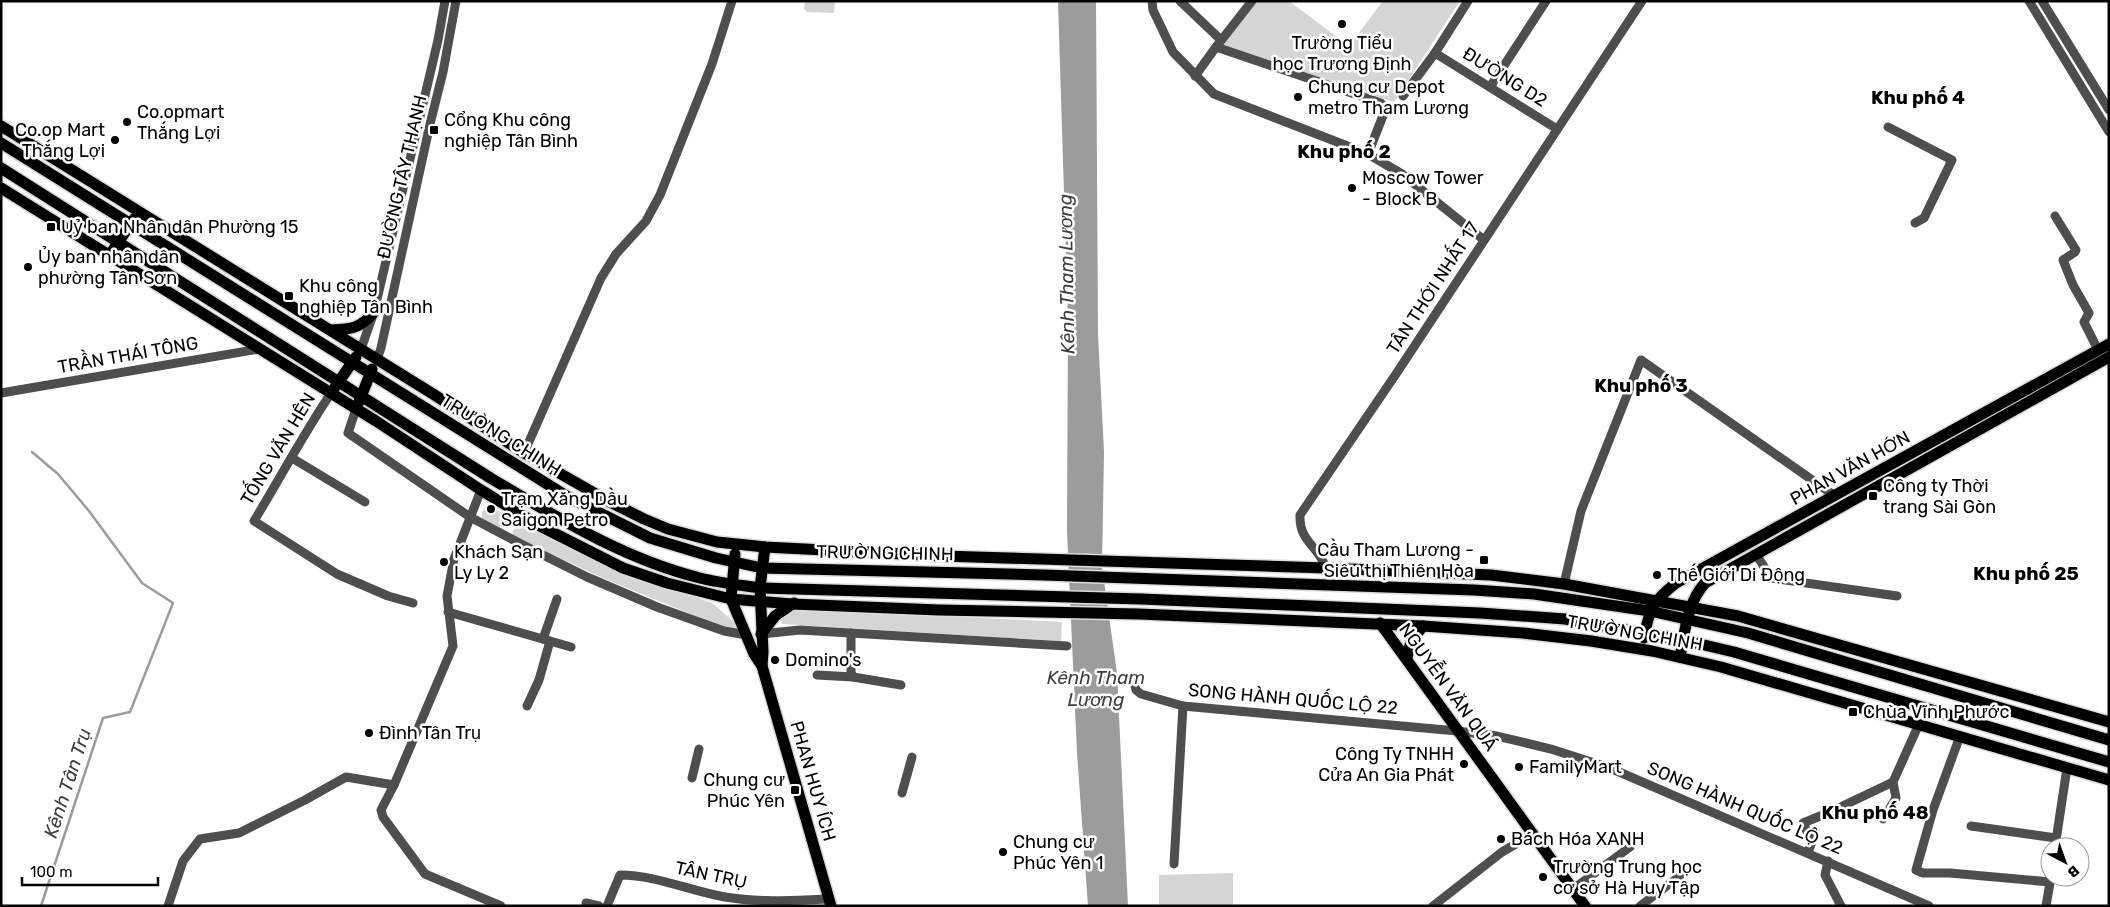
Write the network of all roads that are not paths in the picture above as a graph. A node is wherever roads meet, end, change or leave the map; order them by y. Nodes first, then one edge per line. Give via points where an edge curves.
1 (445, 1) edge
2 (456, 1) edge
3 (732, 1) edge
4 (1152, 1) edge
5 (1180, 1) edge
6 (1252, 1) edge
7 (1468, 1) edge
8 (1546, 1) edge
9 (1642, 1) edge
10 (2029, 1) edge
11 (2042, 1) edge
12 (438, 40) junction
13 (450, 42) junction
14 (1218, 44) junction
15 (1435, 53) junction
16 (1195, 76) junction
17 (1490, 86) junction
18 (1403, 96) dead end
19 (2109, 110) edge
20 (418, 122) junction
21 (430, 124) junction
22 (1, 126) edge
23 (1888, 127) dead end
24 (1557, 129) junction
25 (2109, 131) edge
26 (1, 143) edge
27 (1368, 154) junction
28 (1, 168) edge
29 (1, 188) edge
30 (140, 212) junction
31 (2055, 216) dead end
32 (1915, 223) dead end
33 (131, 224) junction
34 (1484, 240) junction
35 (119, 242) junction
36 (109, 256) junction
37 (374, 312) junction
38 (293, 327) junction
39 (330, 330) junction
40 (2109, 344) edge
41 (259, 348) junction
42 (361, 349) junction
43 (2098, 350) junction
44 (2109, 357) edge
45 (377, 359) junction
46 (352, 362) junction
47 (370, 374) junction
48 (339, 382) junction
49 (1, 393) edge
50 (331, 393) junction
51 (361, 395) junction
52 (356, 409) junction
53 (524, 453) junction
54 (292, 458) junction
55 (1909, 462) junction
56 (481, 490) junction
57 (1835, 496) junction
58 (365, 502) dead end
59 (470, 517) junction
60 (736, 545) junction
61 (765, 548) junction
62 (1756, 554) junction
63 (942, 556) junction
64 (734, 562) junction
65 (762, 568) junction
66 (1326, 568) junction
67 (942, 572) junction
68 (731, 584) junction
69 (1564, 584) junction
70 (760, 588) junction
71 (823, 589) junction
72 (940, 593) junction
73 (1897, 596) dead end
74 (1561, 598) junction
75 (557, 599) dead end
76 (731, 599) junction
77 (760, 602) junction
78 (413, 603) dead end
79 (792, 604) junction
80 (1652, 606) junction
81 (1370, 609) junction
82 (939, 610) junction
83 (448, 612) junction
84 (1689, 613) junction
85 (1383, 626) junction
86 (1423, 626) junction
87 (1645, 632) junction
88 (851, 633) junction
89 (761, 634) junction
90 (748, 635) junction
91 (546, 640) junction
92 (1683, 640) junction
93 (1067, 646) dead end
94 (571, 647) dead end
95 (1642, 649) junction
96 (1680, 657) junction
97 (1407, 658) junction
98 (762, 666) junction
99 (817, 675) dead end
100 (853, 677) junction
101 (1134, 682) dead end
102 (901, 684) dead end
103 (527, 706) dead end
104 (1183, 706) junction
105 (2109, 722) edge
106 (1919, 724) junction
107 (1457, 731) junction
108 (1960, 736) junction
109 (2109, 740) edge
110 (699, 749) dead end
111 (912, 757) dead end
112 (2109, 762) edge
113 (2067, 768) junction
114 (692, 778) dead end
115 (2109, 780) edge
116 (1893, 782) junction
117 (394, 785) junction
118 (902, 793) dead end
119 (1883, 818) dead end
120 (1971, 826) dead end
121 (1533, 834) junction
122 (2056, 837) edge
123 (2040, 840) edge
124 (1630, 847) dead end
125 (1808, 852) junction
126 (1828, 861) junction
127 (1174, 864) dead end
128 (1680, 876) dead end
129 (2040, 878) edge
130 (2050, 887) edge
131 (1573, 889) junction
132 (830, 902) edge
133 (168, 906) edge
134 (501, 906) edge
135 (586, 906) edge
136 (599, 906) edge
137 (607, 906) edge
138 (1433, 906) edge
139 (1585, 906) edge
140 (1640, 906) edge
141 (1841, 906) edge
142 (1929, 906) edge
143 (2046, 906) edge

1 - 12 street, ĐƯỜNG TÂY THẠNH
2 - 13 street, ĐƯỜNG TÂY THẠNH
3 - 53 street via 712,64 660,195 646,221 616,254 601,278
4 - 16 street via 1153,10 1173,52
5 - 14 street
6 - 14 street
7 - 15 street
8 - 17 street
9 - 24 street, TÂN THỚI NHẤT 17
10 - 25 street
11 - 19 street
12 - 13 street
12 - 20 street, ĐƯỜNG TÂY THẠNH
13 - 21 street, ĐƯỜNG TÂY THẠNH
14 - 16 street
14 - 27 street via 1381,103 1384,113
15 - 17 street, ĐƯỜNG D2
15 - 18 street
16 - 27 street via 1214,94
17 - 24 street, ĐƯỜNG D2
20 - 21 street
20 - 37 street, ĐƯỜNG TÂY THẠNH
21 - 45 street, ĐƯỜNG TÂY THẠNH
22 - 30 main road, TRƯỜNG CHINH
23 - 32 street via 1952,160 1924,218
24 - 34 street, TÂN THỚI NHẤT 17
26 - 33 main road, TRƯỜNG CHINH
27 - 34 street via 1402,174
28 - 35 main road, TRƯỜNG CHINH
29 - 36 main road
30 - 33 main road
30 - 39 main road, TRƯỜNG CHINH
31 - 43 street via 2076,250 2063,260 2090,313 2084,322
33 - 35 main road
33 - 38 main road, TRƯỜNG CHINH
34 - 66 street, TÂN THỚI NHẤT 17 via 1300,515 1303,536 1323,558
35 - 36 main road
35 - 48 main road, TRƯỜNG CHINH
36 - 41 main road
37 - 39 main road via 357,327
37 - 42 street, ĐƯỜNG TÂY THẠNH
38 - 39 main road
38 - 46 main road, TRƯỜNG CHINH
39 - 42 main road, TRƯỜNG CHINH
40 - 43 main road, PHAN VĂN HỚN
41 - 49 street, TRẦN THÁI TÔNG
41 - 50 main road
42 - 45 main road, TRƯỜNG CHINH
42 - 46 main road
43 - 55 main road, PHAN VĂN HỚN
44 - 55 main road, PHAN VĂN HỚN
45 - 47 main road
45 - 53 main road, TRƯỜNG CHINH
46 - 47 main road, TRƯỜNG CHINH
46 - 48 main road
47 - 51 main road
47 - 64 main road, TRƯỜNG CHINH via 531,475 604,516 650,538
48 - 50 main road
48 - 51 main road, TRƯỜNG CHINH
50 - 52 main road
50 - 54 street, TỐNG VĂN HÊN
51 - 52 main road
51 - 68 main road, TRƯỜNG CHINH via 566,524 658,565
52 - 56 main road
52 - 59 street via 348,433
53 - 60 main road, TRƯỜNG CHINH via 644,519 697,538
54 - 58 street
54 - 78 street, TỐNG VĂN HÊN via 254,521 337,574
55 - 57 main road, PHAN VĂN HỚN
55 - 62 main road, PHAN VĂN HỚN
56 - 59 street
56 - 76 main road via 563,539 623,568
57 - 69 street via 1641,360 1580,511
57 - 80 main road, PHAN VĂN HỚN via 1676,584
59 - 83 street via 454,559 447,596
59 - 90 street via 587,577 657,607 724,631
60 - 61 main road, TRƯỜNG CHINH
60 - 64 main road
61 - 63 main road, TRƯỜNG CHINH
61 - 65 main road
62 - 73 street via 1771,578
62 - 84 main road, PHAN VĂN HỚN via 1705,582
63 - 66 main road, TRƯỜNG CHINH
63 - 67 main road
64 - 65 main road, TRƯỜNG CHINH
64 - 68 main road
65 - 67 main road, TRƯỜNG CHINH
65 - 70 main road
66 - 69 main road, TRƯỜNG CHINH via 1491,575
67 - 74 main road, TRƯỜNG CHINH via 1474,590
68 - 70 main road, TRƯỜNG CHINH
68 - 76 main road
69 - 74 main road
69 - 80 main road, TRƯỜNG CHINH
70 - 71 main road, TRƯỜNG CHINH
70 - 77 main road
71 - 72 main road, TRƯỜNG CHINH
71 - 79 main road
72 - 81 main road, TRƯỜNG CHINH
72 - 82 main road
74 - 80 main road, TRƯỜNG CHINH
75 - 91 street
76 - 77 main road
76 - 90 main road
77 - 79 main road
77 - 89 main road
79 - 82 main road
79 - 89 main road via 775,616
80 - 84 main road, TRƯỜNG CHINH
80 - 87 main road
81 - 85 main road, NGUYỄN VĂN QUÁ
81 - 87 main road, TRƯỜNG CHINH via 1565,619
82 - 85 main road, TRƯỜNG CHINH via 1139,614
83 - 91 street
83 - 117 street via 453,646
84 - 92 main road, PHAN VĂN HỚN
84 - 105 main road, TRƯỜNG CHINH via 1738,616
84 - 109 main road, TRƯỜNG CHINH
85 - 86 main road, TRƯỜNG CHINH
85 - 97 main road, NGUYỄN VĂN QUÁ
86 - 95 main road, TRƯỜNG CHINH via 1523,633
86 - 97 main road via 1410,641
87 - 92 main road, TRƯỜNG CHINH
87 - 95 main road
88 - 89 street via 800,630
88 - 93 street
88 - 100 street
89 - 98 main road
90 - 98 main road
91 - 94 street
91 - 103 street via 539,680
92 - 96 main road, PHAN VĂN HỚN
92 - 112 main road, TRƯỜNG CHINH via 1821,676
95 - 96 main road, TRƯỜNG CHINH
96 - 106 main road, TRƯỜNG CHINH
97 - 107 main road, NGUYỄN VĂN QUÁ
98 - 132 main road, PHAN HUY ÍCH
99 - 100 street
100 - 102 street
101 - 104 street, SONG HÀNH QUỐC LỘ 22 via 1141,694
104 - 107 street, SONG HÀNH QUỐC LỘ 22
104 - 127 street
106 - 108 main road, TRƯỜNG CHINH
106 - 116 street
107 - 121 main road, NGUYỄN VĂN QUÁ
107 - 125 street, SONG HÀNH QUỐC LỘ 22 via 1497,736 1551,749 1610,768
108 - 113 main road, TRƯỜNG CHINH
108 - 129 street via 1933,810 1916,870
110 - 114 street
111 - 118 street
113 - 115 main road, TRƯỜNG CHINH
113 - 122 street
116 - 119 street via 1896,798
116 - 125 street via 1802,823 1812,842
117 - 133 street via 346,777 239,833 200,839 183,862
117 - 134 street via 381,810 383,817 425,874
120 - 123 street
121 - 131 main road, NGUYỄN VĂN QUÁ
121 - 138 street via 1502,852
124 - 131 street
125 - 126 street, SONG HÀNH QUỐC LỘ 22
126 - 141 street via 1825,875
126 - 142 street, SONG HÀNH QUỐC LỘ 22
128 - 140 street
130 - 143 street
131 - 139 main road, NGUYỄN VĂN QUÁ
132 - 137 street, TÂN TRỤ via 725,897 664,881 620,875
135 - 136 street via 586,903

